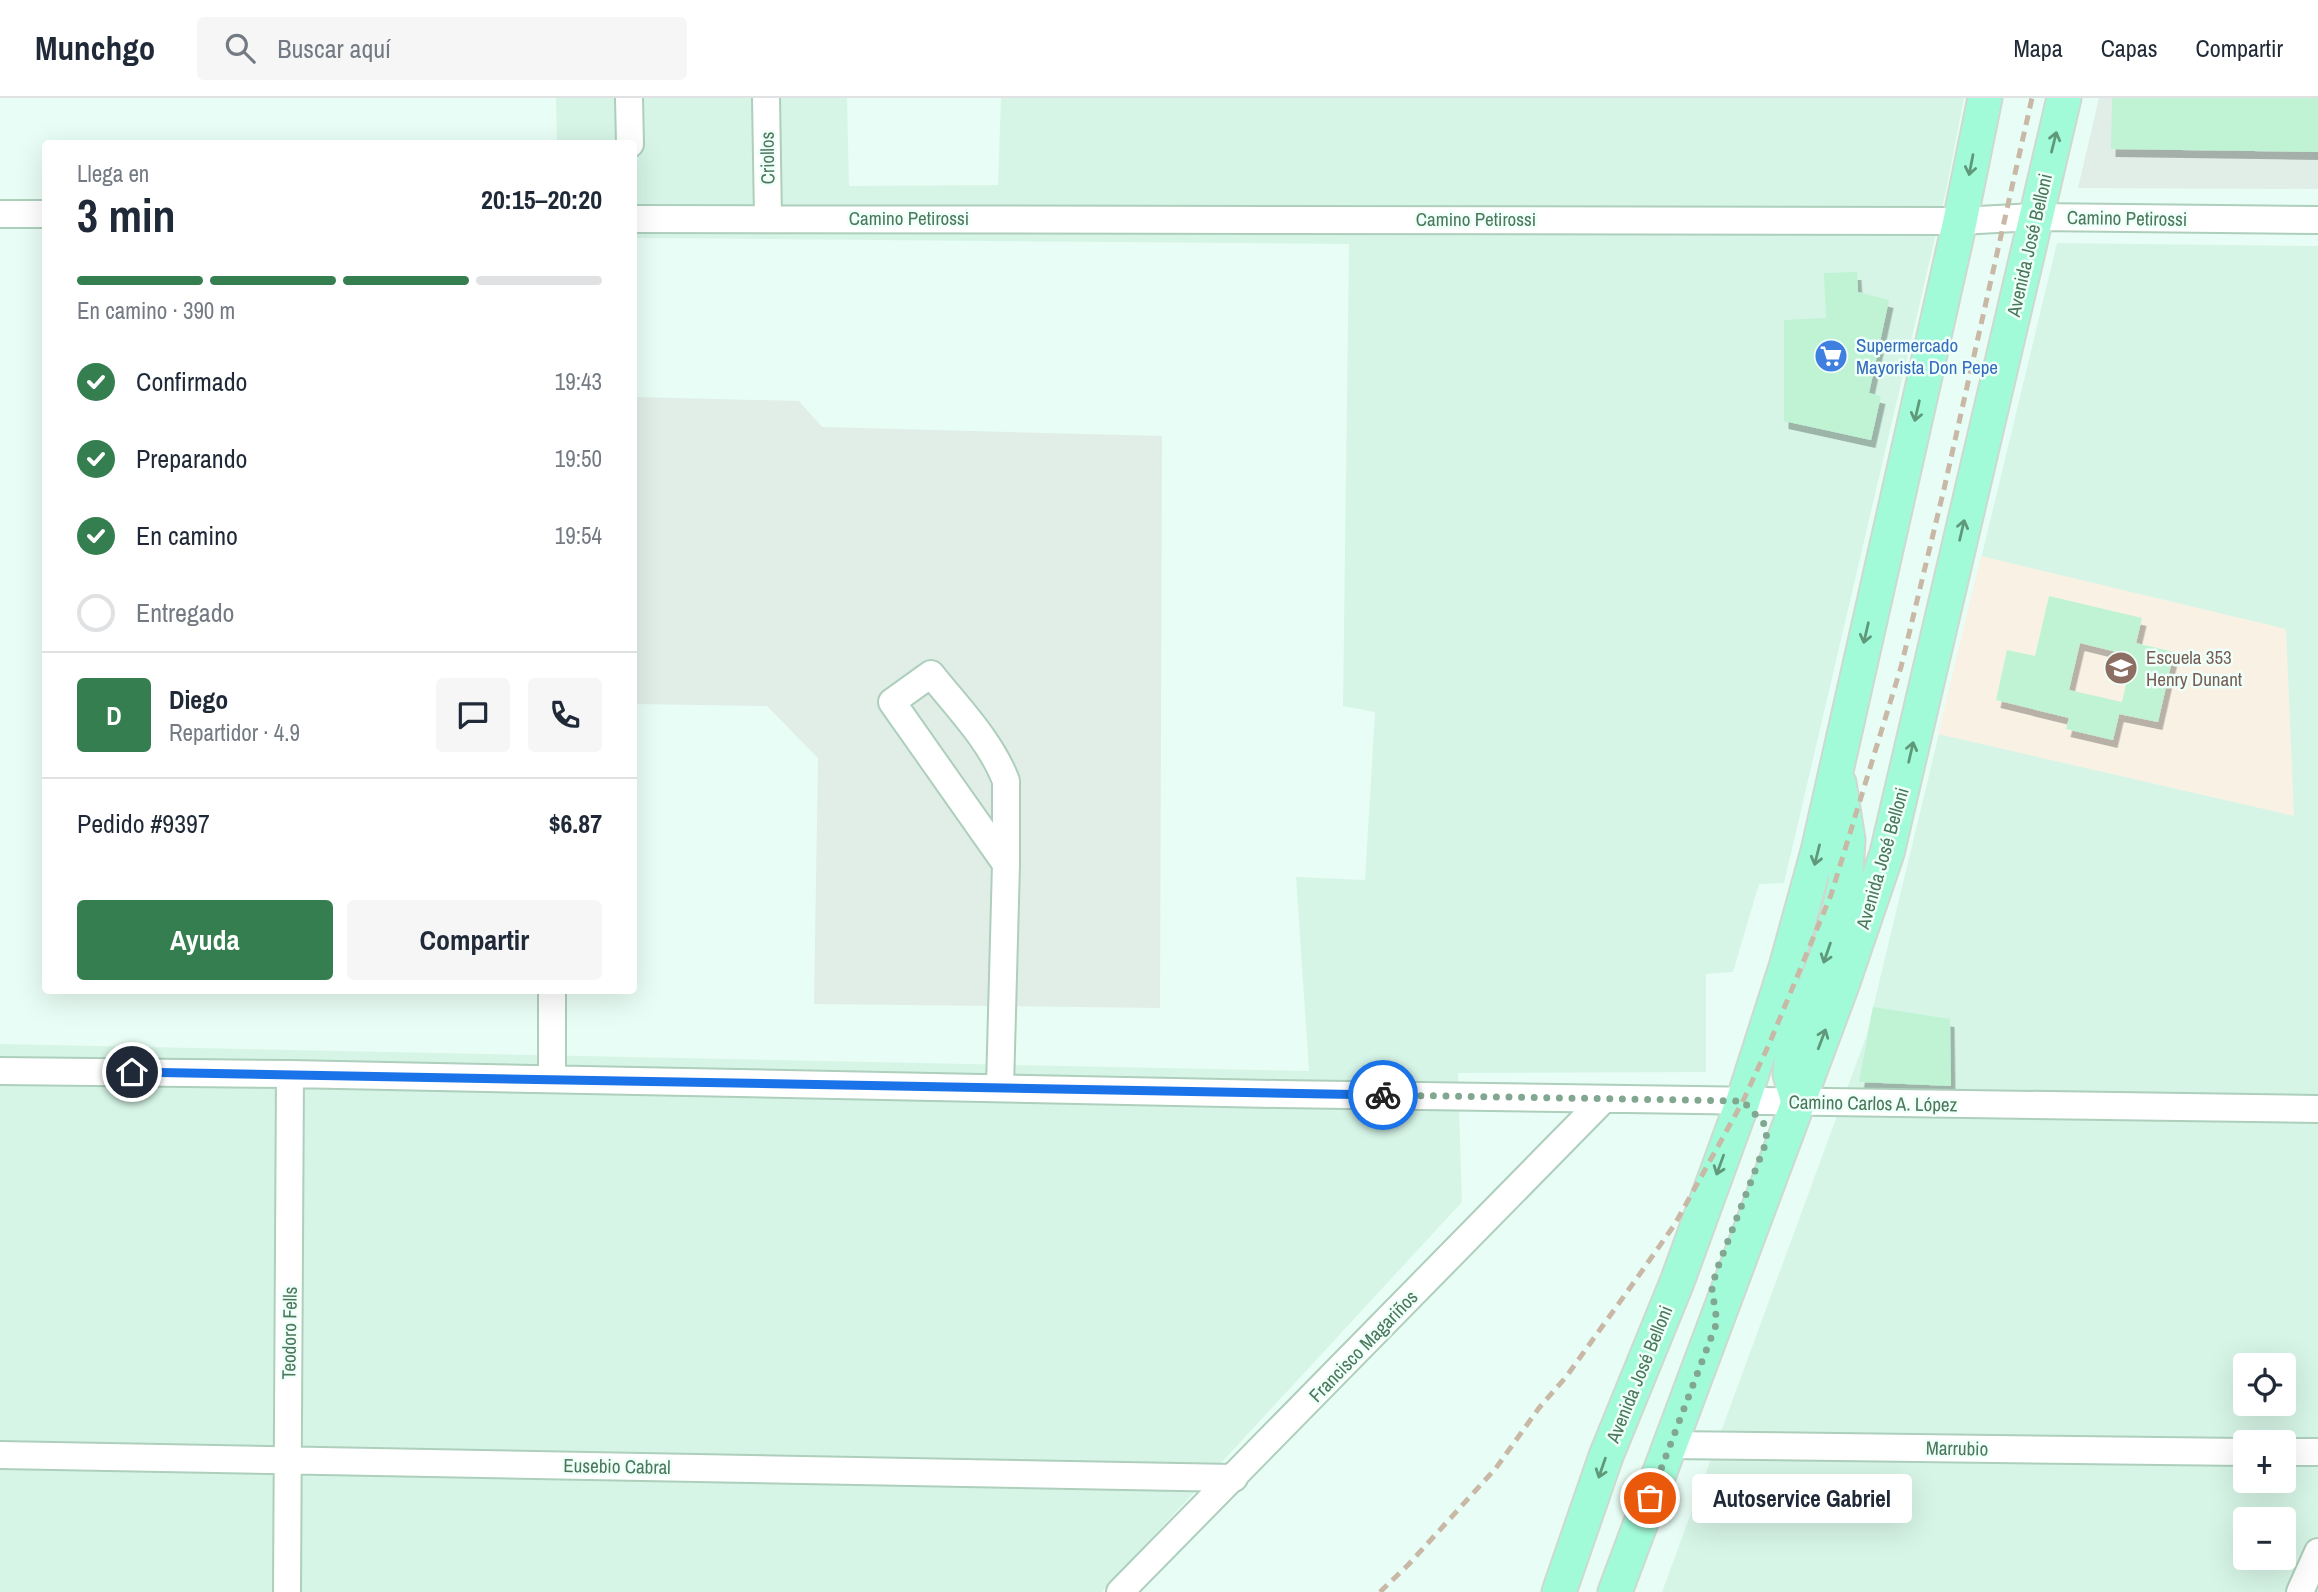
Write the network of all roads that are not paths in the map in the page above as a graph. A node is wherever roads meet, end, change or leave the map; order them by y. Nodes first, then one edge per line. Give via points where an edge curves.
1 (629, 98) edge
2 (766, 98) edge
3 (1985, 98) edge
4 (2064, 98) edge
5 (630, 140) edge
6 (0, 214) edge
7 (42, 215) edge
8 (2035, 217) junction
9 (768, 218) junction
10 (637, 219) edge
11 (1960, 220) junction
12 (2318, 220) edge
13 (1836, 766) junction
14 (1006, 864) junction
15 (552, 994) edge
16 (0, 1071) edge
17 (290, 1074) junction
18 (552, 1079) junction
19 (1000, 1087) junction
20 (1604, 1099) junction
21 (1743, 1101) junction
22 (1797, 1102) junction
23 (2318, 1109) edge
24 (1717, 1322) junction
25 (1670, 1445) junction
26 (2233, 1452) edge
27 (2296, 1452) edge
28 (2318, 1452) edge
29 (0, 1455) edge
30 (287, 1460) junction
31 (1234, 1478) junction
32 (2318, 1552) edge
33 (287, 1592) edge
34 (1121, 1592) edge
35 (1559, 1592) edge
36 (1615, 1592) edge
37 (2300, 1592) edge

1 - 5 street
2 - 9 street, Criollos
3 -> 11 main road, Avenida José Belloni
8 -> 4 main road, Avenida José Belloni
6 - 7 street
8 - 11 street, Camino Petirossi
8 - 12 street, Camino Petirossi
22 -> 8 main road, Avenida José Belloni via 1887,853
9 - 10 street, Camino Petirossi
9 - 11 street, Camino Petirossi
11 -> 13 main road, Avenida José Belloni
13 -> 21 main road, Avenida José Belloni via 1818,852
13 -> 22 main road via 1848,840 1845,885 1829,950 1792,1047 1790,1074
14 - 14 street via 892,702 931,674 1002,769 1006,780
14 - 19 street
15 - 18 street
16 - 17 street, Camino Carlos A. López
17 - 18 street, Camino Carlos A. López
17 - 30 street, Teodoro Fells
18 - 19 street, Camino Carlos A. López
19 - 20 street, Camino Carlos A. López
20 - 21 street, Camino Carlos A. López
20 - 31 street, Francisco Magariños
21 - 22 street, Camino Carlos A. López
21 - 24 main road via 1765,1125 1767,1140 1716,1272 1712,1289
21 -> 35 main road, Avenida José Belloni via 1606,1456
22 - 23 street, Camino Carlos A. López
22 - 24 main road, Avenida José Belloni
24 - 25 main road, Avenida José Belloni
25 - 26 street, Marrubio
25 - 36 main road, Avenida José Belloni
27 - 28 street
29 - 30 street, Eusebio Cabral
30 - 31 street, Eusebio Cabral
30 - 33 street, Teodoro Fells
31 - 34 street, Francisco Magariños
32 - 37 street

